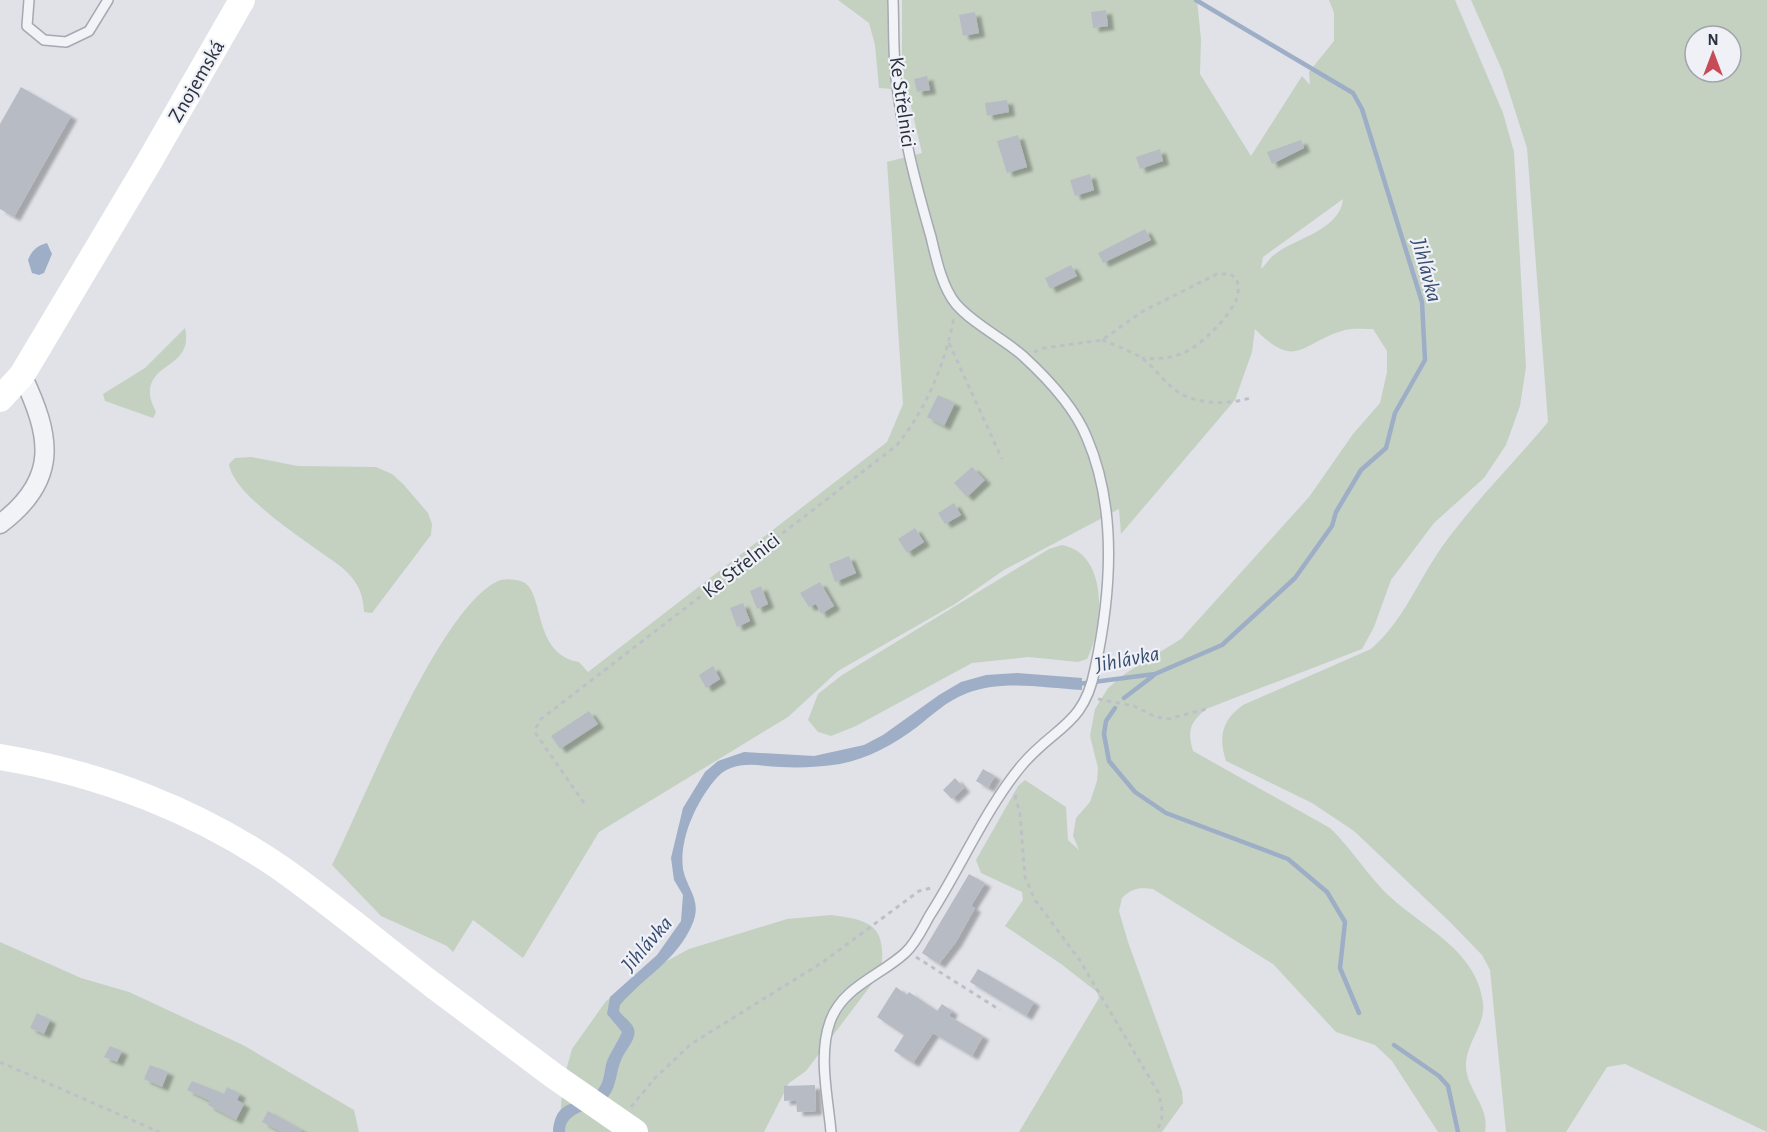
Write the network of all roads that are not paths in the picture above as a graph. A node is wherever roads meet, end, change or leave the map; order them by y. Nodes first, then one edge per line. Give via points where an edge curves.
1 (29, 0) edge
2 (108, 0) edge
3 (242, 0) edge
4 (893, 0) edge
5 (22, 375) junction
6 (0, 399) edge
7 (0, 524) edge
8 (0, 757) edge
9 (630, 1123) edge
10 (831, 1132) edge

1 - 2 lane via 27,26 44,40 66,42 89,31
3 - 5 main road, Znojemská
4 - 10 lane, Ke Střelnici via 895,76 934,251 956,304 1024,357 1065,402 1086,435 1097,466 1105,513 1107,596 1095,671 1077,716 1036,750 1010,781 907,952 838,1004 829,1024 825,1063
5 - 6 main road, Znojemská
5 - 7 street via 39,412 45,454 42,474 33,491
8 - 9 main road, bridge via 115,785 217,830 281,869 554,1076

